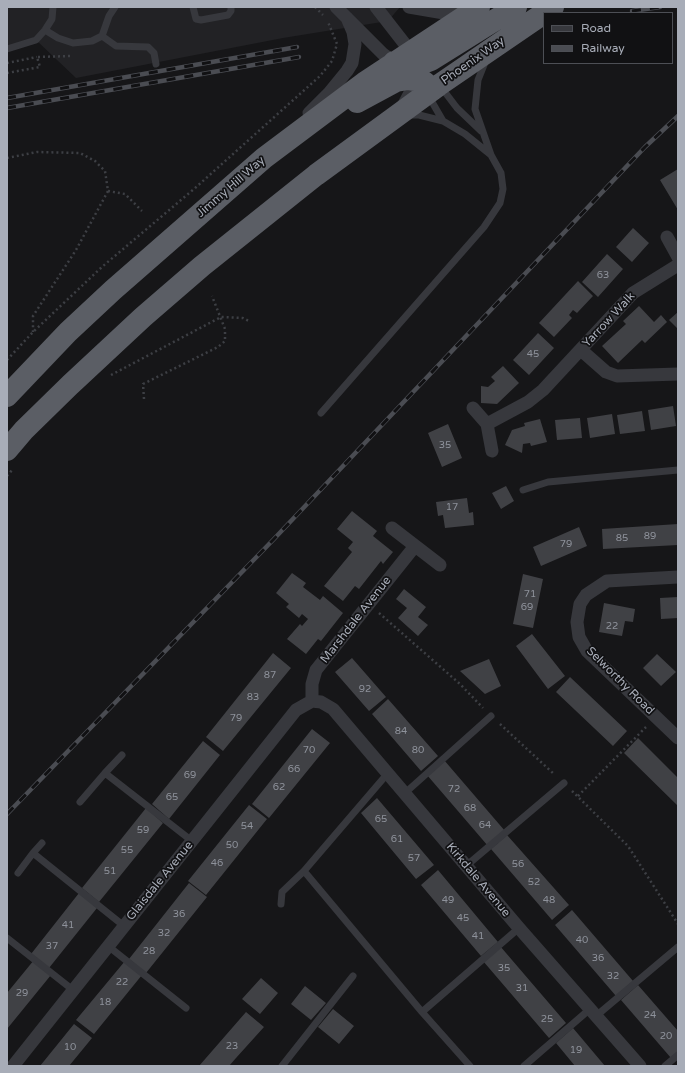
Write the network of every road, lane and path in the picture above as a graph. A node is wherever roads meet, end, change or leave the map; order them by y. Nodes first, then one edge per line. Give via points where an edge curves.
1 (53, 7) edge
2 (115, 7) edge
3 (193, 7) edge
4 (231, 7) edge
5 (315, 7) edge
6 (336, 7) edge
7 (376, 7) edge
8 (409, 7) edge
9 (516, 7) edge
10 (471, 10) edge
11 (543, 14) edge
12 (347, 18) junction
13 (45, 30) junction
14 (102, 36) junction
15 (73, 43) junction
16 (492, 47) junction
17 (7, 49) edge
18 (37, 57) junction
19 (7, 63) edge
20 (156, 64) dead end
21 (416, 72) junction
22 (7, 73) edge
23 (395, 117) junction
24 (443, 122) junction
25 (482, 132) junction
26 (491, 155) junction
27 (7, 158) edge
28 (264, 158) junction
29 (108, 191) junction
30 (142, 211) dead end
31 (667, 237) dead end
32 (678, 257) edge
33 (678, 265) edge
34 (212, 296) dead end
35 (221, 317) junction
36 (249, 321) dead end
37 (33, 332) junction
38 (581, 350) junction
39 (7, 360) edge
40 (678, 374) edge
41 (107, 376) dead end
42 (7, 396) edge
43 (144, 399) dead end
44 (473, 408) dead end
45 (321, 413) dead end
46 (487, 424) junction
47 (7, 450) edge
48 (492, 451) dead end
49 (678, 470) edge
50 (523, 490) dead end
51 (392, 528) dead end
52 (415, 546) junction
53 (440, 565) dead end
54 (678, 577) edge
55 (368, 604) junction
56 (312, 701) junction
57 (491, 716) junction
58 (655, 716) junction
59 (678, 738) edge
60 (122, 755) dead end
61 (105, 773) junction
62 (388, 774) junction
63 (564, 783) junction
64 (404, 793) junction
65 (578, 796) junction
66 (80, 802) dead end
67 (192, 841) junction
68 (42, 843) dead end
69 (33, 853) junction
70 (466, 866) junction
71 (304, 871) junction
72 (18, 873) dead end
73 (281, 904) dead end
74 (678, 924) edge
75 (124, 926) junction
76 (518, 928) junction
77 (7, 938) edge
78 (108, 946) junction
79 (678, 947) edge
80 (353, 976) dead end
81 (73, 990) junction
82 (186, 1008) dead end
83 (422, 1012) junction
84 (593, 1012) junction
85 (678, 1055) edge
86 (13, 1066) edge
87 (282, 1066) edge
88 (470, 1066) edge
89 (524, 1066) edge
90 (640, 1066) edge
91 (665, 1066) edge

1 - 13 lane via 52,19
2 - 14 lane
3 - 4 lane via 196,18 201,20 228,15
5 - 37 path via 329,22 337,44 332,61 320,76 194,189 103,266
6 - 12 street
7 - 21 street
8 - 10 street via 444,13
9 - 21 highway
10 - 21 highway, Jimmy Hill Way
11 - 16 highway, Phoenix Way
12 - 21 street
12 - 28 street via 355,44 352,63 347,72 330,93
13 - 15 lane
13 - 17 lane via 36,40
14 - 15 lane via 92,41
14 - 20 lane via 116,46 148,47 154,53
15 - 18 path via 74,56
16 - 21 highway, Phoenix Way
16 - 25 lane via 478,80 476,93 475,109
18 - 19 path
18 - 22 path via 40,67
21 - 23 highway, Phoenix Way
21 - 24 lane
21 - 25 lane
21 - 28 highway, Jimmy Hill Way
23 - 24 lane via 419,115
23 - 47 highway via 316,175 202,266 70,385
24 - 26 lane via 465,134
25 - 26 lane
26 - 45 lane via 501,173 503,189 500,203 484,227
27 - 29 path via 37,152 80,153 105,171
28 - 42 highway, Jimmy Hill Way via 113,290 68,332
29 - 30 path via 125,194
29 - 37 path via 76,250 33,316
31 - 32 street
33 - 38 street, Yarrow Walk via 633,293
34 - 35 path
35 - 36 path via 243,318
35 - 41 path
35 - 43 path via 225,341 218,347 144,384
37 - 39 path
38 - 40 street, Yarrow Walk via 606,372 617,376
38 - 46 street, Yarrow Walk via 528,402
44 - 46 street
46 - 48 street
49 - 50 lane via 548,482
51 - 52 street
52 - 53 street
52 - 55 street, Marshdale Avenue
54 - 58 street, Selworthy Road via 607,581 586,595 580,604 577,622 579,637 587,651
55 - 56 street, Marshdale Avenue via 316,670 312,684
55 - 57 path via 460,684
56 - 62 street, Kirkdale Avenue via 321,702 333,709
56 - 67 street, Glaisdale Avenue via 296,710
57 - 63 path
57 - 64 lane
58 - 59 street, Selworthy Road
58 - 65 path
60 - 61 lane
61 - 66 lane
61 - 67 lane
62 - 64 street, Kirkdale Avenue
62 - 71 lane
63 - 65 path
63 - 70 lane
64 - 70 street, Kirkdale Avenue
65 - 74 path via 628,846
67 - 75 street, Glaisdale Avenue
68 - 69 lane
69 - 72 lane
69 - 75 lane
70 - 76 street, Kirkdale Avenue
71 - 73 lane via 282,892
71 - 83 lane
75 - 78 street, Glaisdale Avenue
76 - 83 lane
76 - 84 street, Kirkdale Avenue
77 - 81 lane
78 - 81 street, Glaisdale Avenue
78 - 82 lane
79 - 84 lane
80 - 87 lane
81 - 86 street, Glaisdale Avenue
83 - 88 lane
84 - 89 lane
84 - 90 street, Kirkdale Avenue
85 - 91 lane

